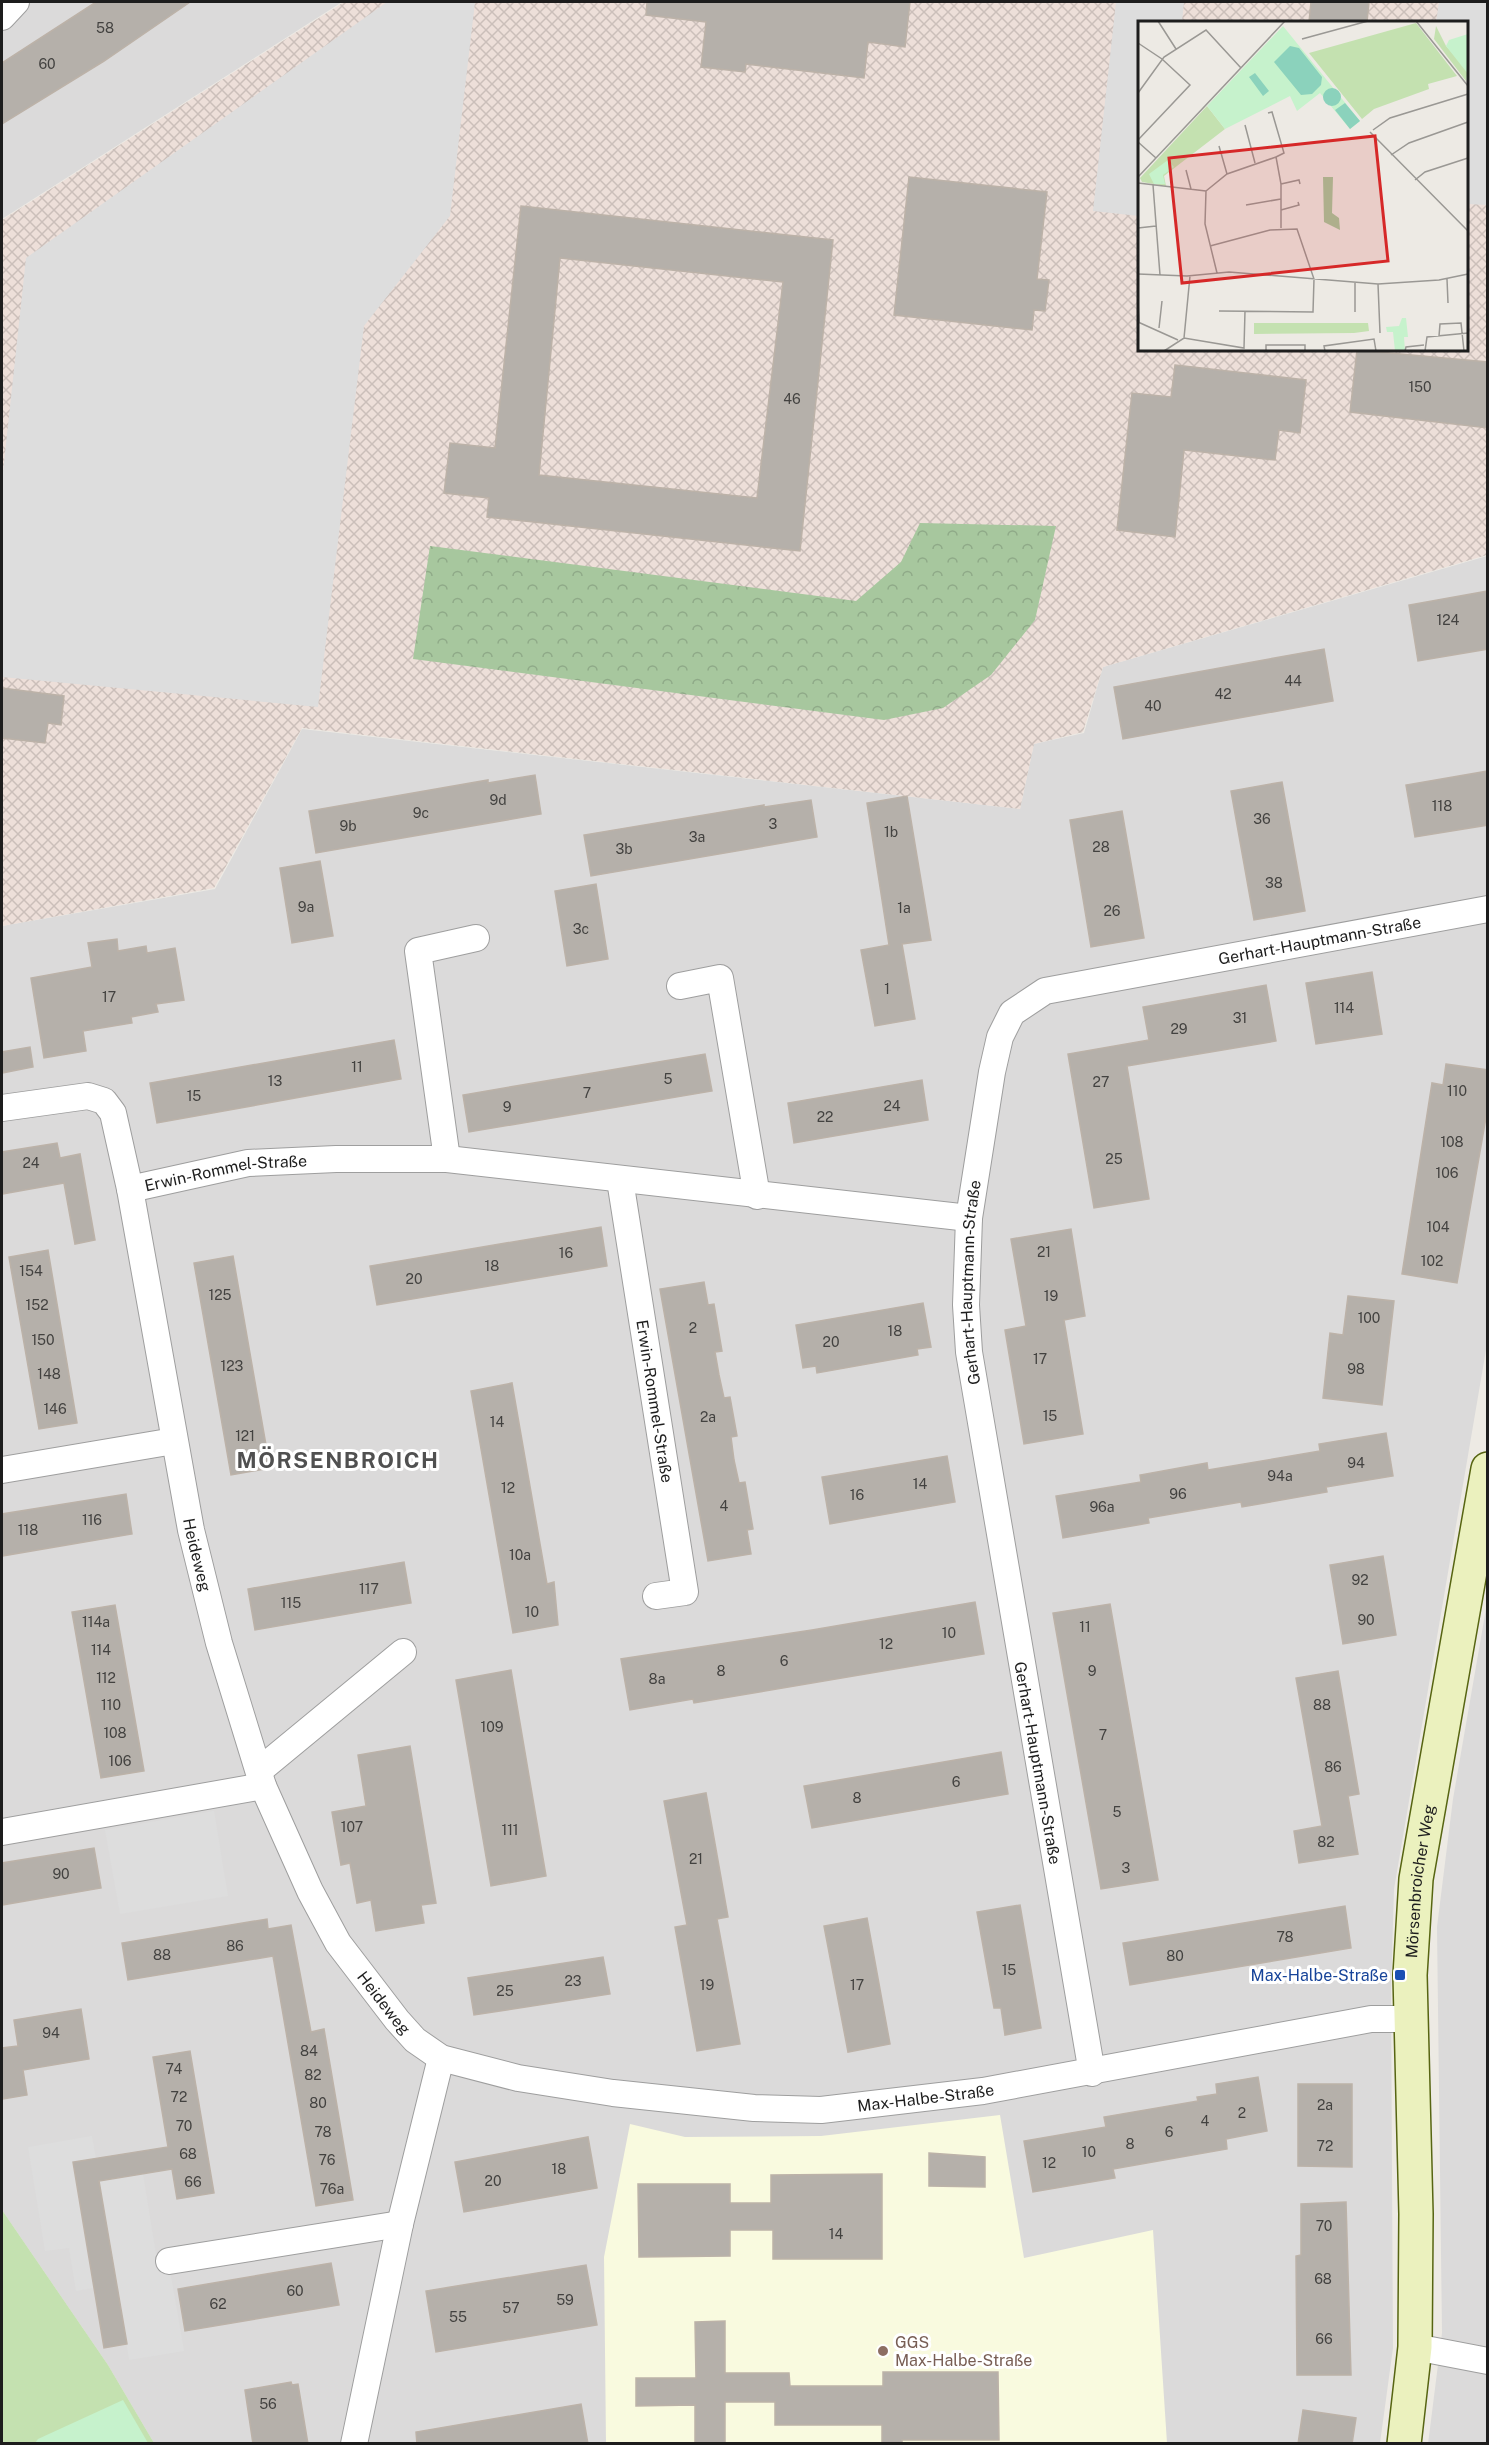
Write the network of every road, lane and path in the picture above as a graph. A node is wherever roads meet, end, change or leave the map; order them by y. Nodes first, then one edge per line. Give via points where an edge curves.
1 (16, 2) edge
2 (2, 17) edge
3 (1488, 909) edge
4 (476, 938) dead end
5 (680, 986) dead end
6 (2, 1108) edge
7 (447, 1159) junction
8 (620, 1180) junction
9 (130, 1189) junction
10 (757, 1196) junction
11 (969, 1218) junction
12 (174, 1441) junction
13 (1488, 1469) edge
14 (2, 1470) edge
15 (656, 1596) dead end
16 (403, 1652) dead end
17 (262, 1778) junction
18 (2, 1832) edge
19 (1411, 2019) junction
20 (441, 2058) junction
21 (1092, 2073) junction
22 (399, 2224) junction
23 (169, 2261) dead end
24 (1415, 2347) junction
25 (1488, 2361) edge
26 (354, 2444) edge
27 (1404, 2444) edge

1 - 2 street
3 - 11 street, Gerhart-Hauptmann-Straße via 1045,991 1026,1002 1012,1014 1000,1036
4 - 7 street via 418,951
5 - 10 street via 720,978
6 - 9 street, Erwin-Rommel-Straße via 88,1096 104,1101 113,1113
7 - 8 street, Erwin-Rommel-Straße
7 - 9 street, Erwin-Rommel-Straße via 248,1163
8 - 10 street, Erwin-Rommel-Straße
8 - 15 street, Erwin-Rommel-Straße via 684,1592
9 - 12 street, Heideweg
10 - 11 street, Erwin-Rommel-Straße
11 - 21 street, Gerhart-Hauptmann-Straße via 969,1352
12 - 14 street
12 - 17 street, Heideweg via 219,1643
13 - 19 street, Mörsenbroicher Weg via 1416,1879
16 - 17 street
17 - 18 street
17 - 20 street, Heideweg via 310,1891 339,1943 397,2020 415,2040
19 - 21 street, Max-Halbe-Straße via 1371,2019
19 - 24 street, Mörsenbroicher Weg
20 - 21 street, Max-Halbe-Straße via 518,2078 613,2093 754,2108 821,2110 950,2096
20 - 22 street
22 - 23 street
22 - 26 street
24 - 25 street
24 - 27 street, Mörsenbroicher Weg

